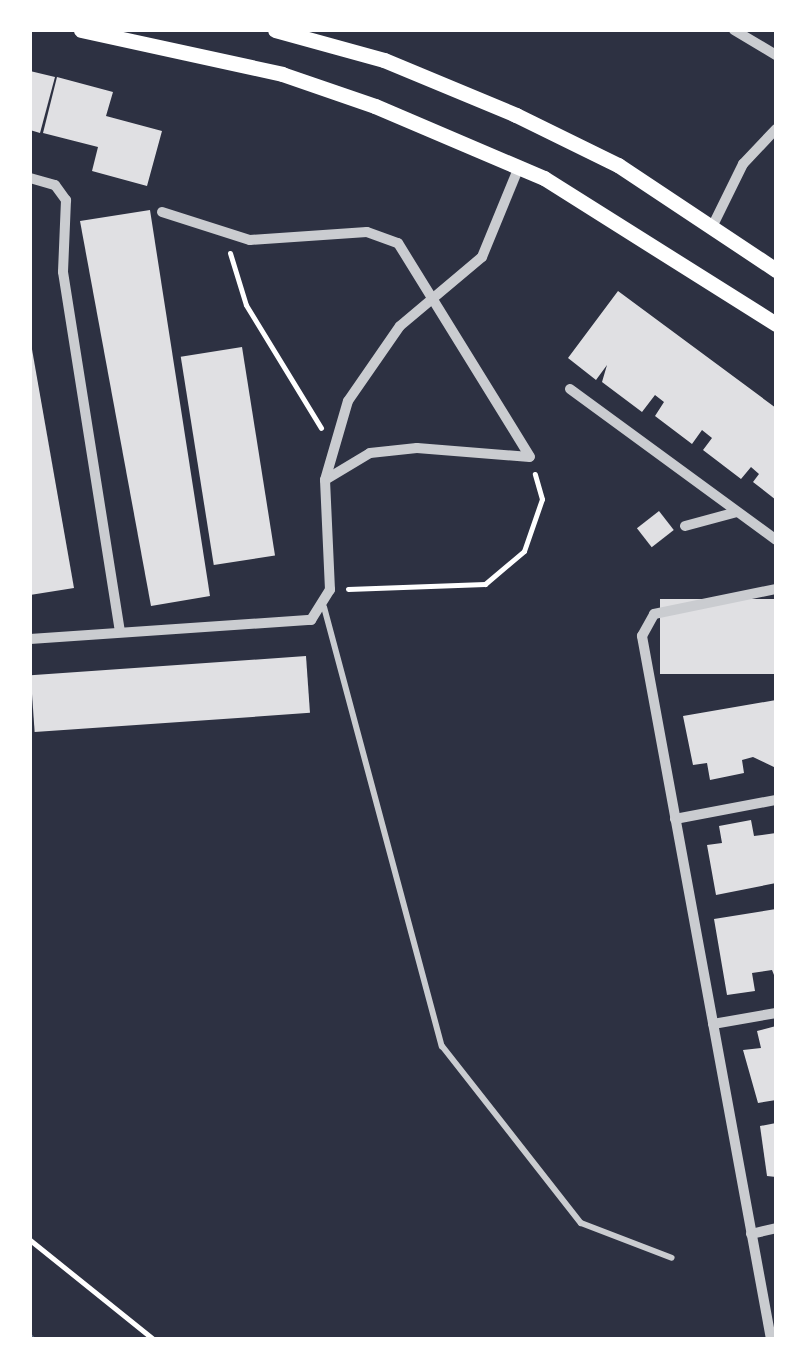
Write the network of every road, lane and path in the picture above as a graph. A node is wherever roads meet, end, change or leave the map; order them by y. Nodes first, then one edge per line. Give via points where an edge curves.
1 (81, 30) edge
2 (275, 30) edge
3 (734, 30) edge
4 (776, 55) edge
5 (776, 129) edge
6 (519, 168) junction
7 (30, 178) edge
8 (162, 212) dead end
9 (714, 224) junction
10 (225, 235) junction
11 (776, 270) edge
12 (434, 296) junction
13 (776, 324) edge
14 (570, 389) dead end
15 (329, 451) junction
16 (530, 457) junction
17 (325, 480) junction
18 (737, 512) junction
19 (685, 526) dead end
20 (776, 540) edge
21 (776, 589) edge
22 (330, 590) junction
23 (324, 607) junction
24 (120, 632) junction
25 (30, 639) edge
26 (776, 800) edge
27 (675, 819) junction
28 (776, 1013) edge
29 (713, 1024) junction
30 (776, 1228) edge
31 (751, 1234) junction
32 (30, 1240) edge
33 (672, 1258) dead end
34 (154, 1339) edge
35 (771, 1339) edge

1 - 6 main road via 282,74
2 - 9 main road via 384,60 516,115
3 - 4 street
5 - 9 street via 743,164
6 - 12 street via 482,257
6 - 13 main road
7 - 24 street via 55,185 66,200 62,272
8 - 10 street
9 - 11 main road
10 - 12 street via 385,236 408,252
10 - 15 path via 246,305
12 - 15 street via 360,376
12 - 16 street
14 - 18 street
15 - 17 street
16 - 17 street via 416,448 370,454
16 - 22 path via 542,498 524,552 485,584
17 - 22 street
18 - 19 street
18 - 20 street
21 - 27 street via 645,622
22 - 23 street
23 - 24 street via 292,626
23 - 33 lane via 442,1046 581,1223
24 - 25 street
26 - 27 street
27 - 29 street
28 - 29 street
29 - 31 street
30 - 31 street
31 - 35 street
32 - 34 path

